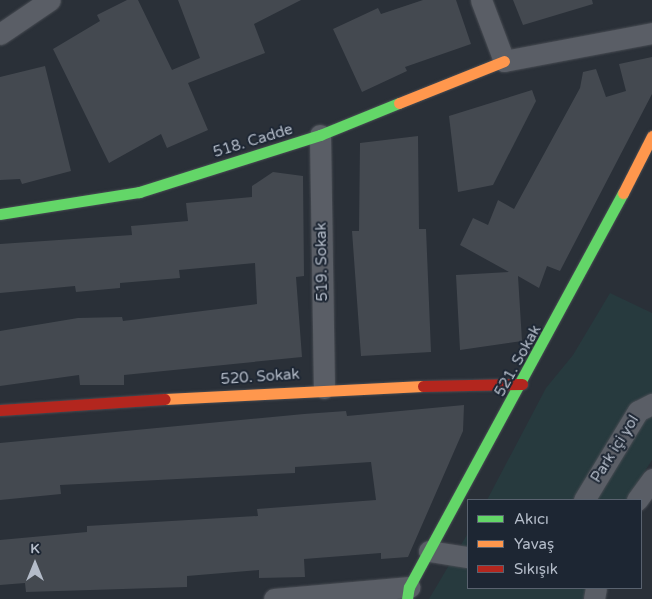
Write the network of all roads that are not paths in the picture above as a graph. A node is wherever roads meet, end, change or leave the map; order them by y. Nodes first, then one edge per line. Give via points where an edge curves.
1 (50, 0) edge
2 (481, 0) edge
3 (652, 33) edge
4 (0, 34) edge
5 (504, 61) junction
6 (320, 135) junction
7 (652, 136) edge
8 (0, 214) edge
9 (522, 384) junction
10 (324, 388) junction
11 (652, 404) edge
12 (0, 410) edge
13 (652, 479) edge
14 (585, 499) edge
15 (638, 499) edge
16 (429, 551) junction
17 (467, 557) edge
18 (408, 593) edge
19 (274, 599) edge

1 - 4 street
2 - 5 street
3 - 5 street
5 - 6 street, 518. Cadde
6 - 8 street, 518. Cadde via 140,192
6 - 10 street, 519. Sokak
7 - 9 street, 521. Sokak
9 - 10 street, 520. Sokak
9 - 16 street, 521. Sokak
10 - 12 street, 520. Sokak
11 - 14 street, Park içi yol via 638,411
13 - 15 street
16 - 17 street
16 - 18 street, 521. Sokak
18 - 19 street

